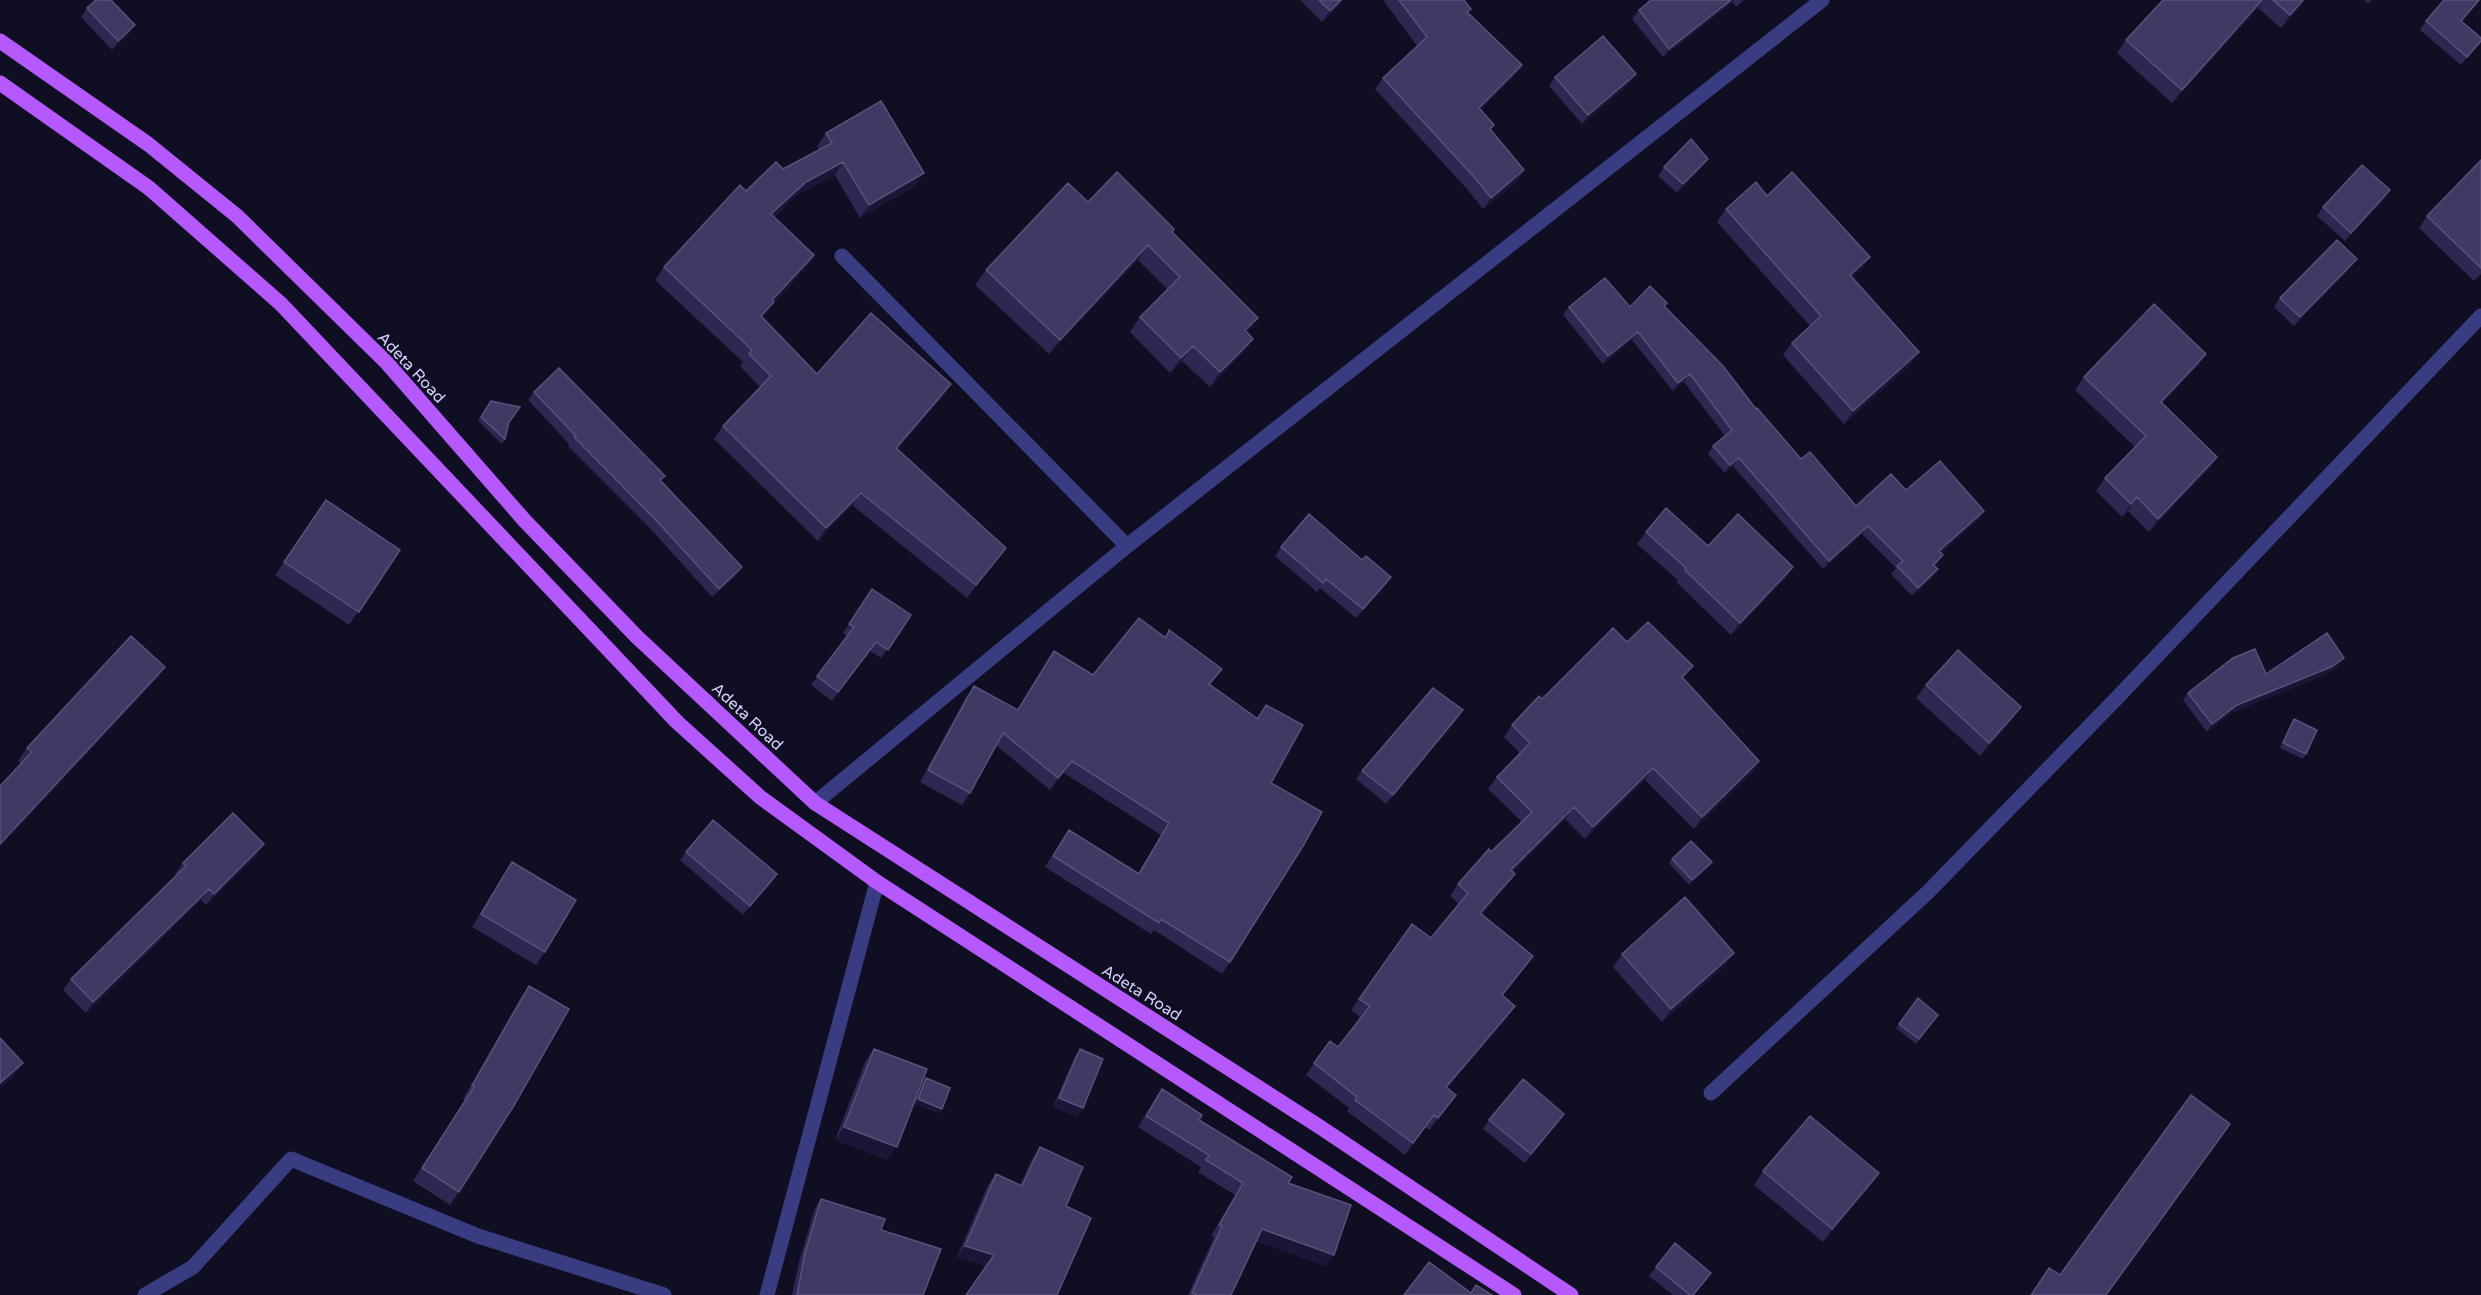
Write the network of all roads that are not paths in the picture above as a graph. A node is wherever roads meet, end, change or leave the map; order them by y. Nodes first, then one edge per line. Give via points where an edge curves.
1 (1821, 0) edge
2 (0, 41) edge
3 (0, 83) edge
4 (842, 256) dead end
5 (2481, 316) edge
6 (1127, 546) junction
7 (815, 803) junction
8 (877, 882) junction
9 (1711, 1093) dead end
10 (144, 1295) edge
11 (664, 1295) edge
12 (766, 1295) edge
13 (1514, 1295) edge
14 (1571, 1295) edge

1 - 6 street
2 - 7 main road, Adeta Road via 148,144 237,216 387,363 525,521 637,637
3 - 8 main road via 149,188 281,304 676,722 760,796
4 - 6 street
5 - 9 street via 1928,892
6 - 7 street
7 - 14 main road, Adeta Road via 1320,1127
8 - 12 street
8 - 13 main road
10 - 11 street via 193,1267 291,1159 478,1236

